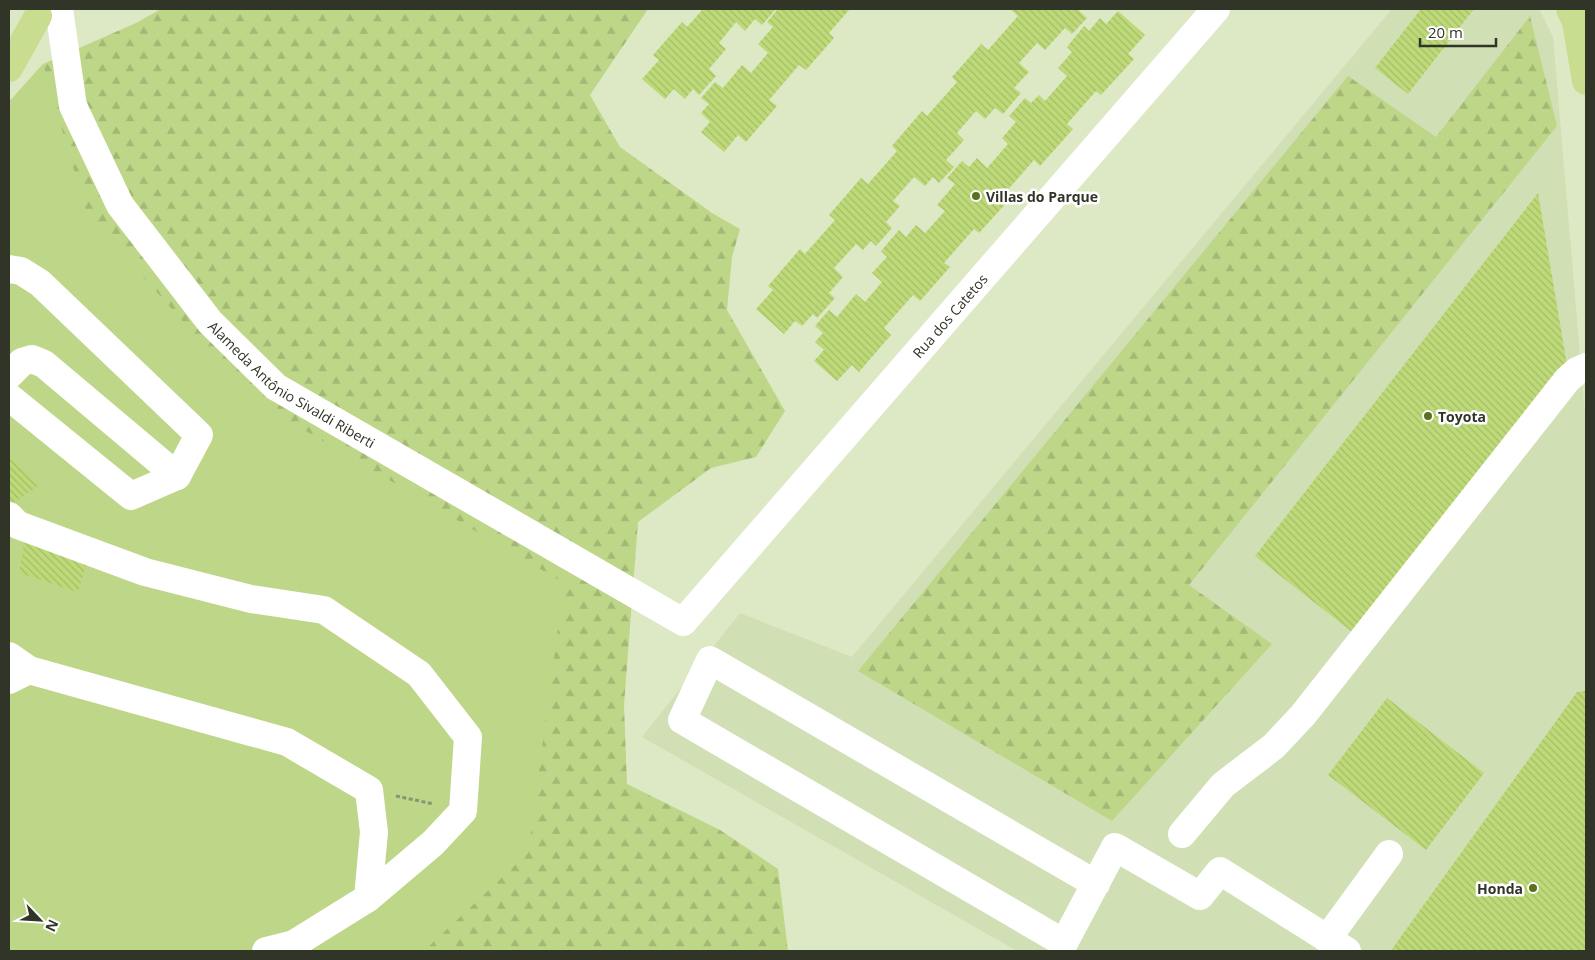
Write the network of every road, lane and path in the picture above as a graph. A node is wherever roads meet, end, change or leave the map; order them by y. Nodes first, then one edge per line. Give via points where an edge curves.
1 (1216, 9) edge
2 (1570, 9) edge
3 (50, 11) edge
4 (9, 30) edge
5 (9, 68) edge
6 (1586, 81) edge
7 (9, 269) edge
8 (1586, 367) edge
9 (9, 375) edge
10 (9, 397) edge
11 (177, 476) junction
12 (9, 516) edge
13 (683, 622) joint
14 (16, 669) edge
15 (369, 790) junction
16 (463, 811) junction
17 (1182, 834) dead end
18 (1389, 854) dead end
19 (1096, 884) junction
20 (368, 898) junction
21 (1337, 945) edge
22 (266, 951) edge

1 - 13 street, Rua dos Catetos
2 - 6 main road via 1576,22
3 - 4 main road
3 - 5 main road
3 - 13 street, Alameda Antônio Sivaldi Riberti via 73,106 120,205 210,322 276,387
7 - 11 street via 21,270 40,283 199,435
8 - 17 street via 1567,380 1303,715 1274,746 1223,785
9 - 11 street via 22,362 32,358 44,364
10 - 11 street via 131,496
12 - 16 street via 18,525 145,572 251,599 324,610 419,674 468,737
14 - 15 street via 287,742
15 - 16 path
15 - 20 street via 374,832
16 - 20 street via 433,842
18 - 21 street
19 - 19 street via 736,675 710,660 682,720 1064,943
19 - 21 street via 1116,847 1200,896 1220,871
20 - 22 street via 294,944

